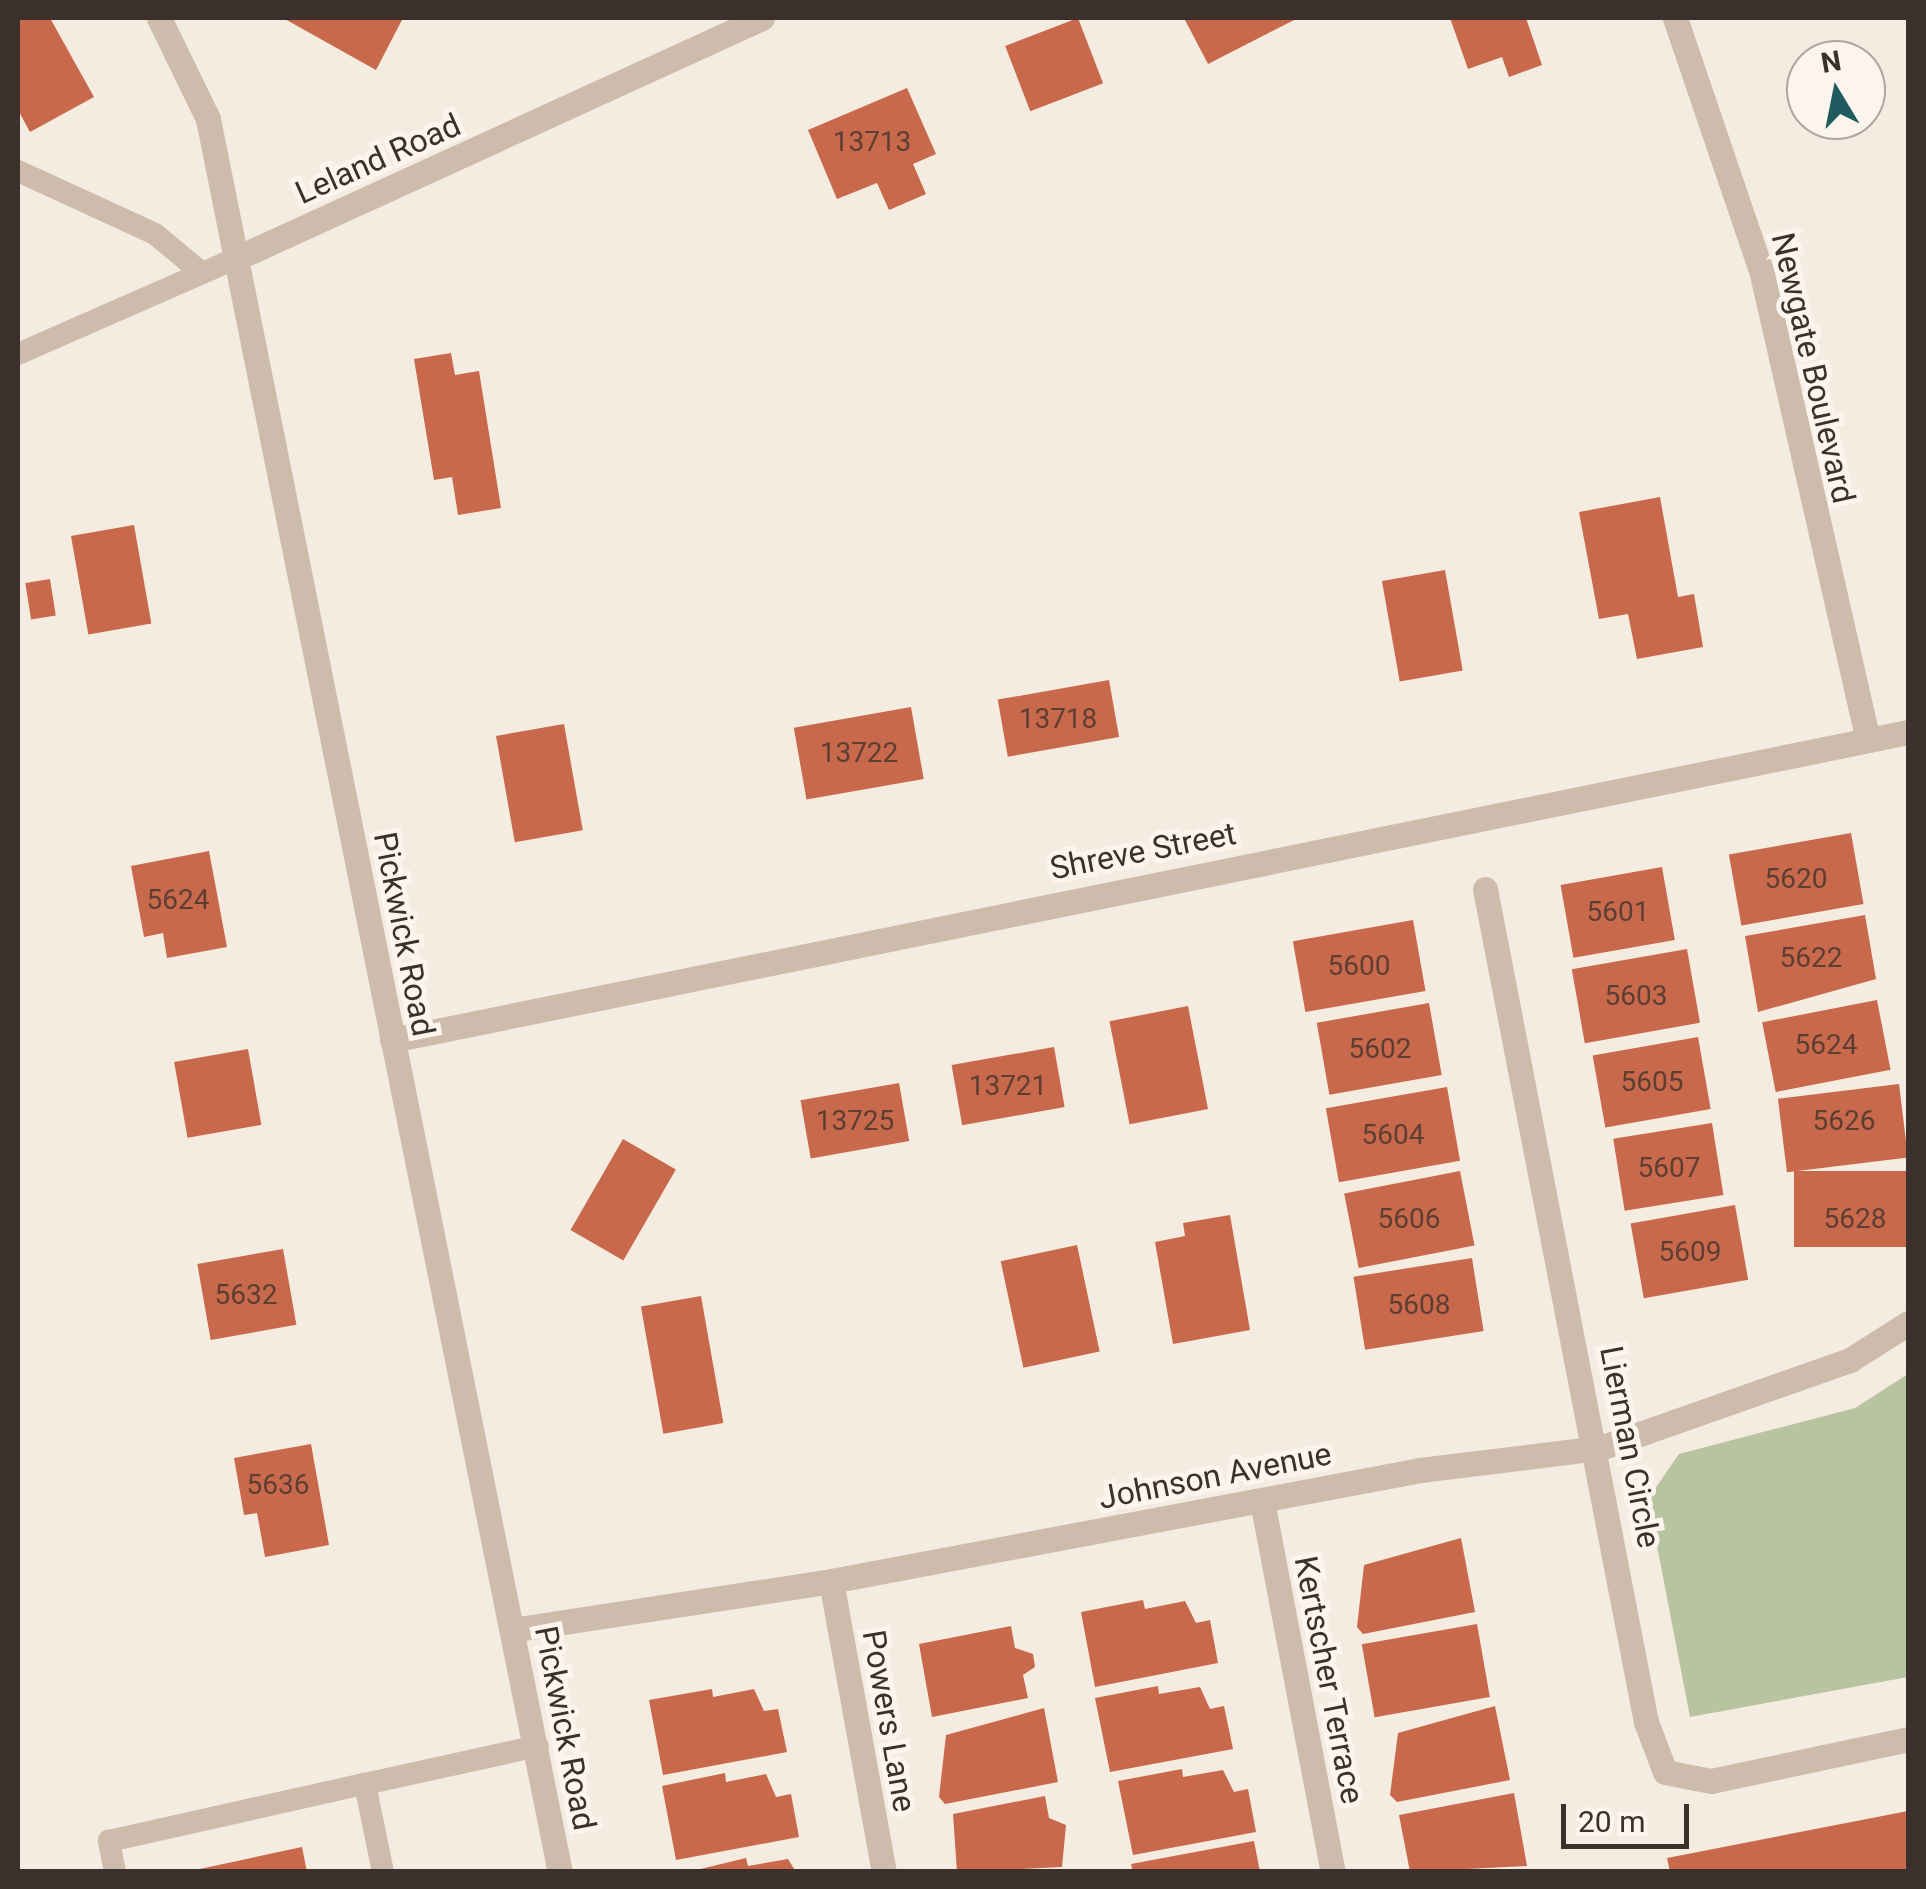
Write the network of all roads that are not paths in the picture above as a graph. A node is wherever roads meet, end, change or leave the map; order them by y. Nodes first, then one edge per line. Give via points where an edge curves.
1 (159, 18) edge
2 (762, 18) edge
3 (1675, 18) edge
4 (18, 171) edge
5 (237, 258) junction
6 (202, 273) junction
7 (18, 354) edge
8 (1908, 732) edge
9 (1868, 740) junction
10 (1485, 889) dead end
11 (392, 1040) junction
12 (1908, 1322) edge
13 (1600, 1448) junction
14 (1262, 1501) junction
15 (831, 1582) junction
16 (512, 1630) junction
17 (1908, 1739) edge
18 (538, 1746) junction
19 (365, 1784) junction
20 (115, 1872) edge
21 (382, 1872) edge
22 (560, 1872) edge
23 (884, 1872) edge
24 (1333, 1872) edge

1 - 5 street, Pickwick Road via 208,119
2 - 5 street, Leland Road
3 - 9 street, Newgate Boulevard via 1762,274
4 - 6 lane via 155,234
5 - 6 lane, Leland Road
5 - 11 street, Pickwick Road
6 - 7 lane, Leland Road
8 - 9 street, Shreve Street
9 - 11 street, Shreve Street
10 - 13 street, Lierman Circle
11 - 16 street, Pickwick Road
12 - 13 street, Johnson Avenue via 1850,1360
13 - 14 street, Johnson Avenue
13 - 17 street, Lierman Circle via 1646,1722 1664,1772 1711,1781
14 - 15 street, Johnson Avenue
14 - 24 street, Kertscher Terrace
15 - 16 street, Johnson Avenue
15 - 23 street, Powers Lane
16 - 18 street, Pickwick Road
18 - 19 lane
18 - 22 street, Pickwick Road
19 - 20 lane via 109,1841
19 - 21 lane

